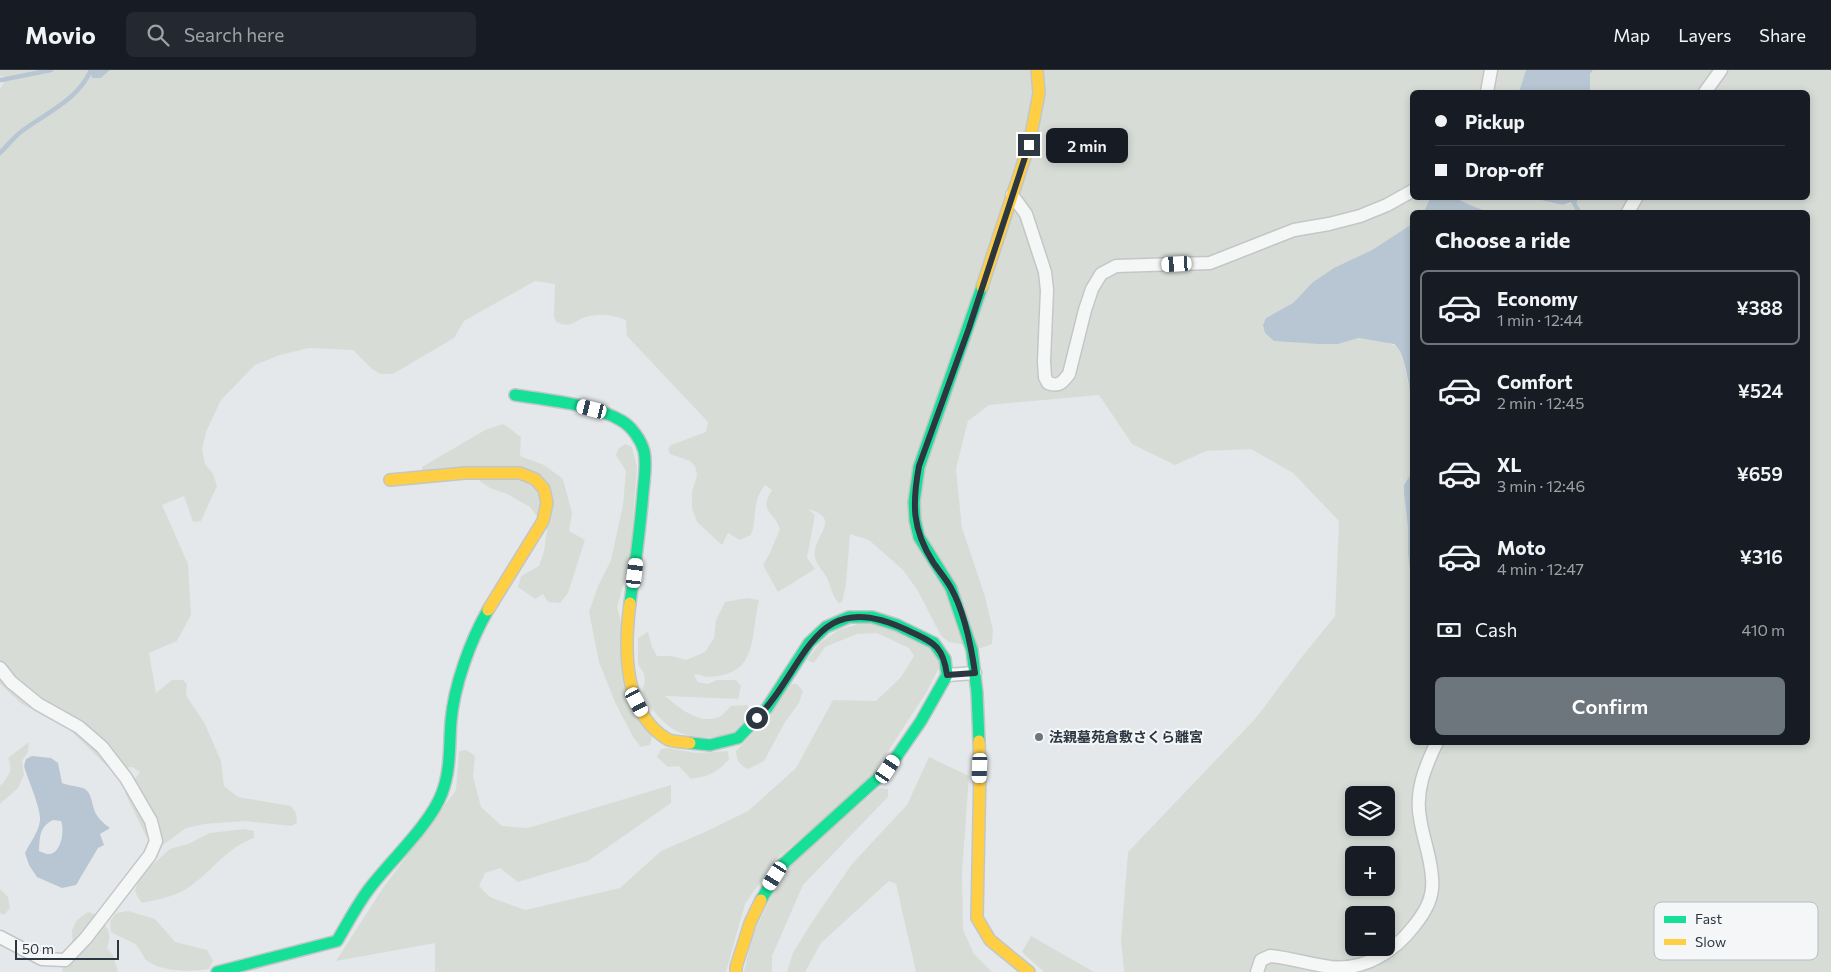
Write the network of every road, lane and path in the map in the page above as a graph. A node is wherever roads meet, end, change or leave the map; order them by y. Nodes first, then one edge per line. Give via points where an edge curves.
1 (1038, 70) edge
2 (1492, 70) edge
3 (1721, 70) edge
4 (1487, 90) edge
5 (1706, 90) edge
6 (1410, 192) edge
7 (1012, 194) junction
8 (515, 395) dead end
9 (390, 480) dead end
10 (0, 668) edge
11 (975, 673) junction
12 (947, 675) junction
13 (1436, 745) edge
14 (0, 936) edge
15 (217, 972) edge
16 (736, 972) edge
17 (1029, 972) edge
18 (1257, 972) edge

1 - 7 street via 1039,94 1034,124
2 - 4 street
3 - 5 street
6 - 7 street via 1360,216 1294,230 1210,263 1116,266 1101,274 1092,290 1069,374 1064,381 1054,385 1045,377 1045,272 1026,214
7 - 11 street via 969,328 919,466 914,502 919,537 951,588 972,650
8 - 12 street via 573,404 611,415 624,422 637,436 644,452 645,466 628,619 630,680 647,722 668,740 710,746 738,738 767,708 809,644 826,627 849,617 872,617 934,643 945,659
9 - 15 street via 465,473 520,474 535,479 544,488 547,503 543,521 479,626 455,700 450,758 442,793 430,815 368,890 337,942
10 - 14 street via 11,682 38,704 79,727 102,747 126,778 151,821 156,841 150,855 65,960 42,959
11 - 12 street
11 - 17 street via 980,768 977,918 990,940
12 - 16 street via 888,769 782,865 750,923
13 - 18 street via 1418,792 1419,817 1432,871 1432,897 1424,914 1406,936 1372,962 1355,967 1331,967 1270,956 1261,960

